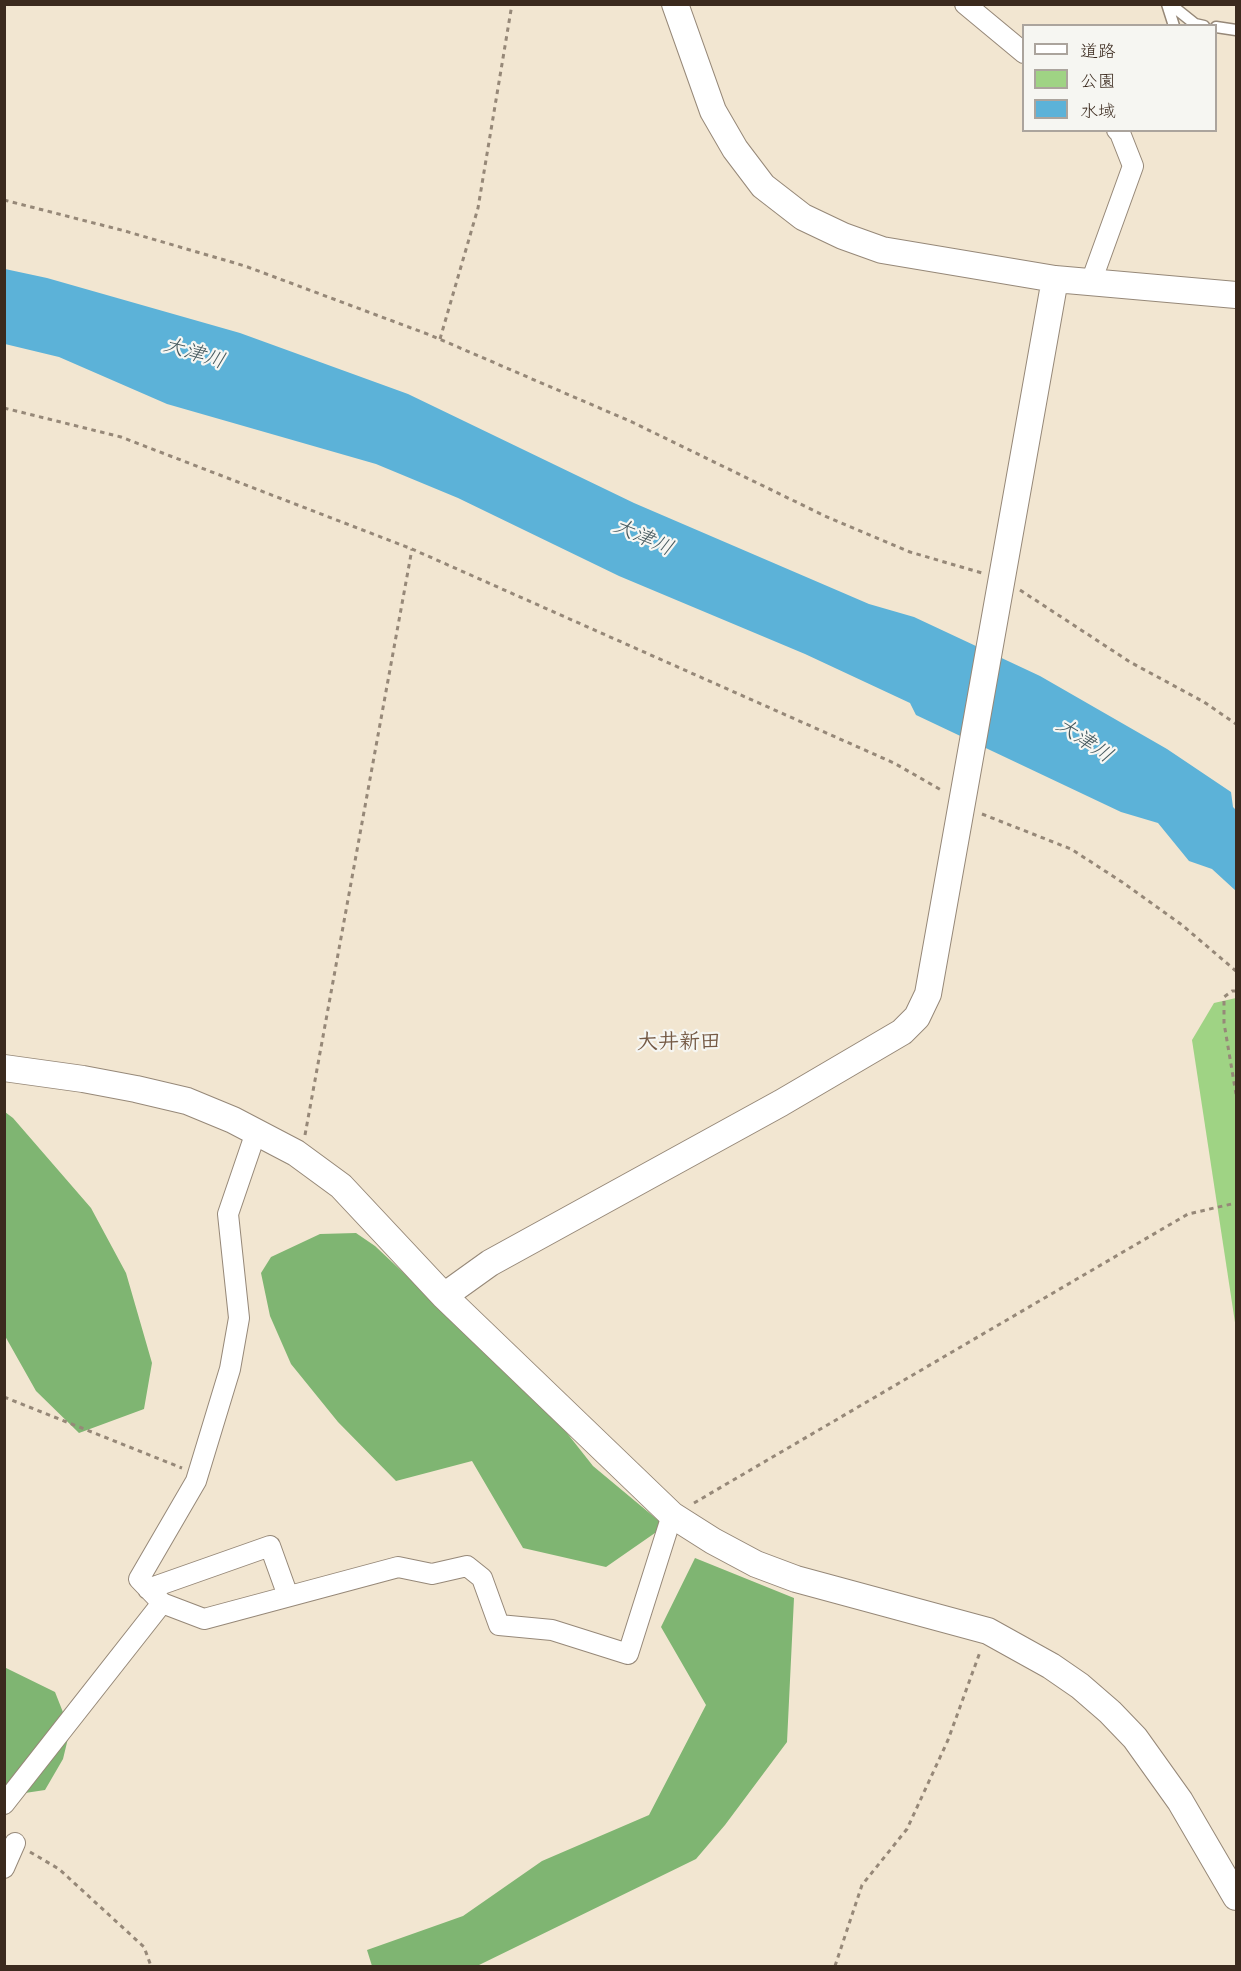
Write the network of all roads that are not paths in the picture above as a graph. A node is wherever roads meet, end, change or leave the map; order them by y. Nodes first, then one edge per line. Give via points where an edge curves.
1 (675, 4) edge
2 (965, 4) edge
3 (1168, 4) edge
4 (1173, 24) edge
5 (1195, 24) edge
6 (1217, 27) edge
7 (1236, 30) edge
8 (1022, 52) edge
9 (1120, 132) edge
10 (1055, 279) junction
11 (1091, 282) junction
12 (1236, 295) edge
13 (4, 1068) edge
14 (256, 1132) junction
15 (444, 1296) junction
16 (672, 1515) junction
17 (148, 1589) junction
18 (288, 1596) junction
19 (162, 1603) junction
20 (4, 1804) edge
21 (15, 1843) road end
22 (4, 1868) edge
23 (1236, 1897) edge

1 - 10 street via 713,111 735,149 763,186 803,217 882,250
2 - 8 street
3 - 4 lane
3 - 5 lane
6 - 7 lane
9 - 11 street via 1132,166
10 - 11 street
10 - 15 street via 928,994 917,1017 902,1032 490,1263
11 - 12 street
13 - 14 street via 83,1079 177,1099
14 - 15 street via 296,1153 341,1186
14 - 17 street via 228,1214 239,1318 230,1369 198,1475 139,1579
15 - 16 street
16 - 18 street via 628,1654 552,1630 499,1625 482,1578 467,1566 432,1574 398,1567
16 - 23 street via 756,1564 796,1579 988,1631 1051,1666 1080,1686 1135,1738 1180,1801
17 - 18 street via 270,1546
17 - 19 street
18 - 19 street via 204,1619
19 - 20 street
21 - 22 street

